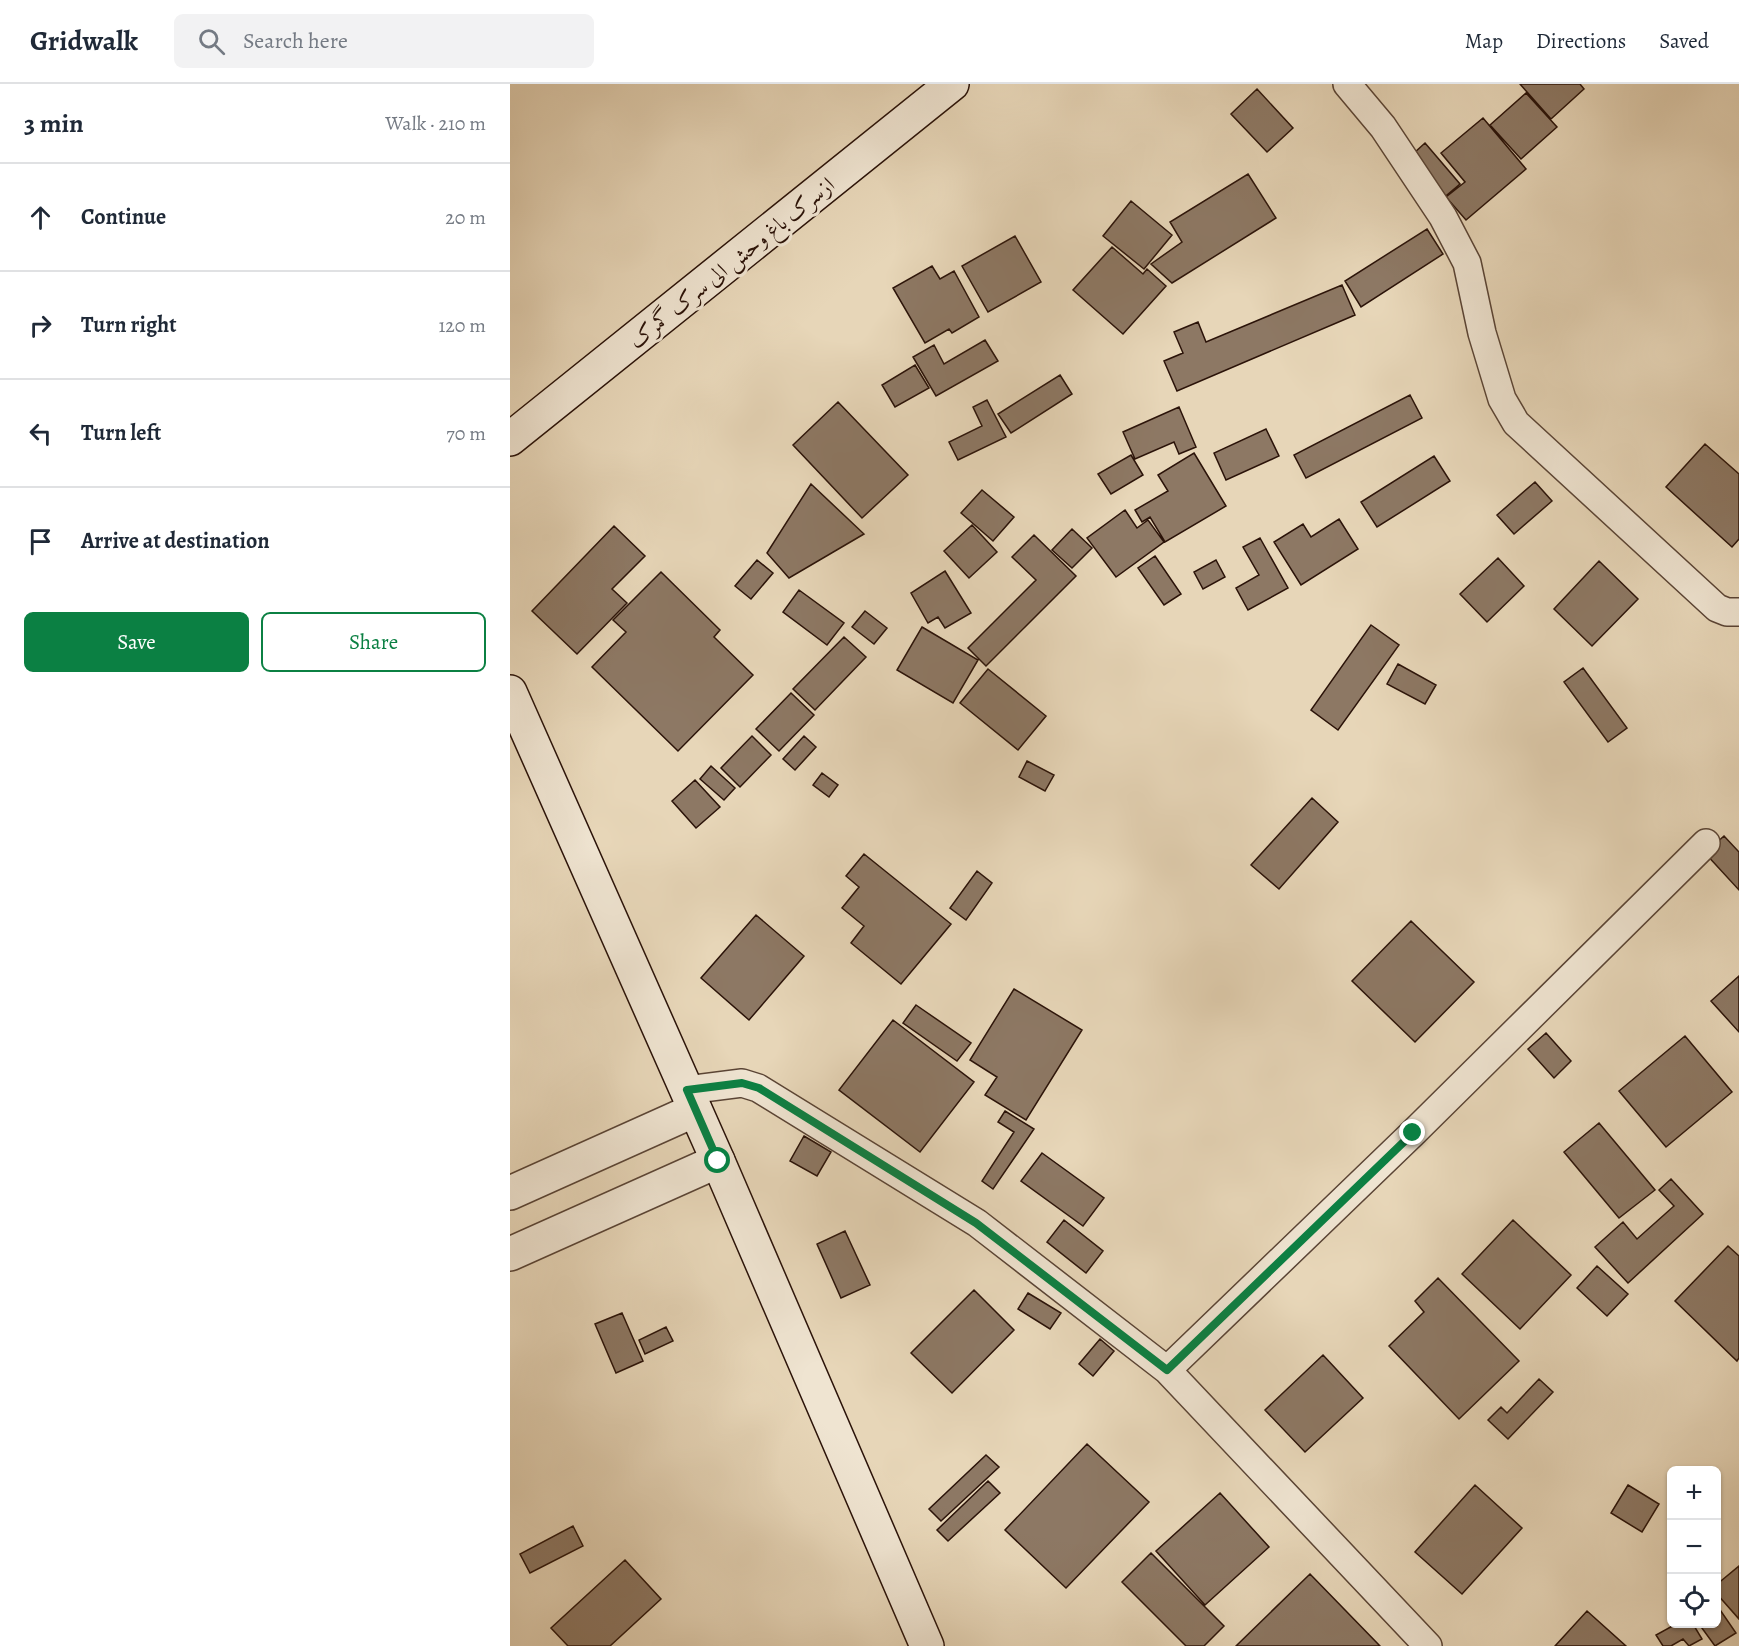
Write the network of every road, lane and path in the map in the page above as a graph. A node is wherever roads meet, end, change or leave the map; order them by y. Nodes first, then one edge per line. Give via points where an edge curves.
1 (952, 84) edge
2 (1347, 84) edge
3 (510, 439) edge
4 (1739, 612) edge
5 (510, 692) edge
6 (1706, 843) dead end
7 (691, 1100) junction
8 (718, 1161) junction
9 (510, 1193) edge
10 (510, 1254) edge
11 (1167, 1370) junction
12 (927, 1646) edge
13 (1428, 1646) edge

1 - 3 main road, ازسرک باغ وحش الی سرک گمرک
2 - 4 street via 1383,127 1443,216 1467,263 1502,399 1516,423 1717,608
5 - 7 main road
6 - 11 street
7 - 8 main road
7 - 9 main road
7 - 11 street via 742,1083 759,1088 976,1223
8 - 10 main road
8 - 12 main road
11 - 13 street

